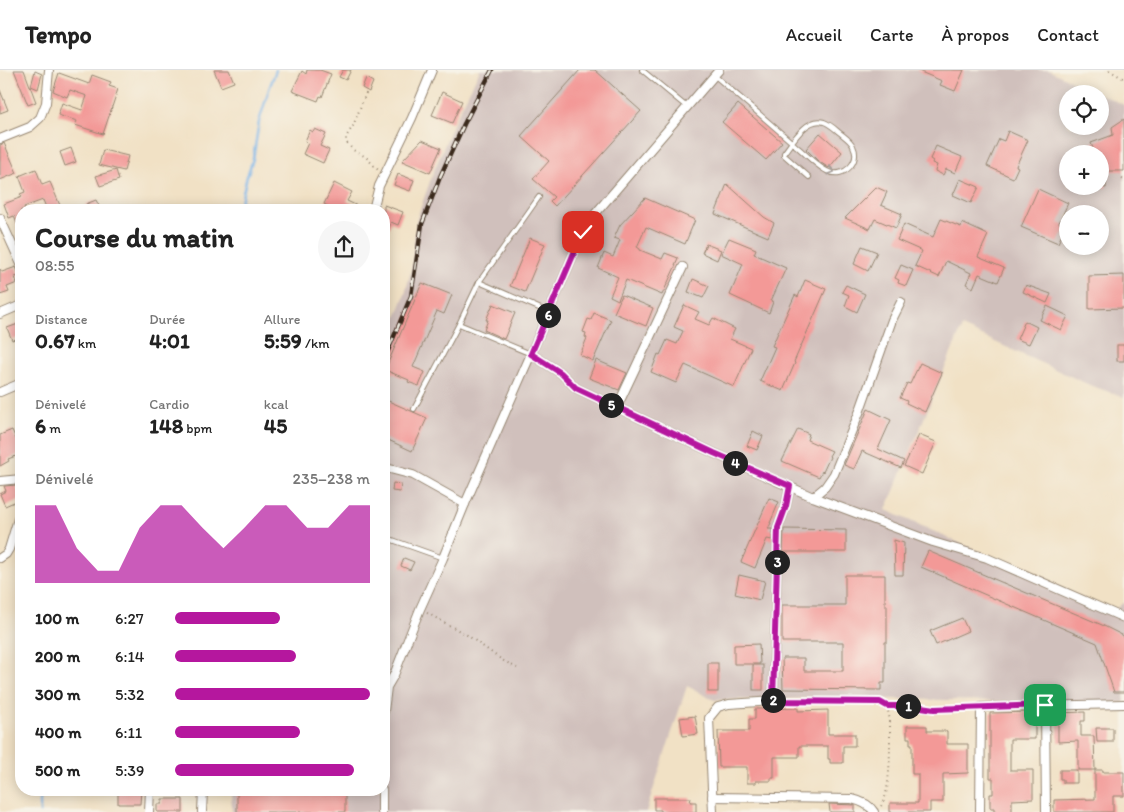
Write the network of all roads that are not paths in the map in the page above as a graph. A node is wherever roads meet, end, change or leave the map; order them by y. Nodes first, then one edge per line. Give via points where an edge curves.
1 (49, 70) edge
2 (432, 70) edge
3 (642, 70) edge
4 (717, 73) edge
5 (688, 108) junction
6 (0, 139) edge
7 (792, 142) junction
8 (808, 177) dead end
9 (539, 197) dead end
10 (374, 204) edge
11 (0, 218) edge
12 (15, 251) edge
13 (683, 267) dead end
14 (479, 282) junction
15 (900, 302) dead end
16 (15, 308) edge
17 (549, 312) junction
18 (0, 314) edge
19 (459, 324) junction
20 (531, 354) junction
21 (15, 386) edge
22 (0, 392) edge
23 (617, 408) junction
24 (414, 409) dead end
25 (390, 470) edge
26 (15, 480) edge
27 (0, 481) edge
28 (790, 486) junction
29 (813, 497) junction
30 (465, 504) junction
31 (15, 529) edge
32 (390, 539) edge
33 (0, 558) edge
34 (443, 558) junction
35 (1124, 617) edge
36 (390, 681) edge
37 (1124, 704) edge
38 (1045, 705) junction
39 (150, 796) edge
40 (203, 796) edge
41 (382, 796) edge
42 (712, 797) junction
43 (877, 809) edge
44 (149, 812) edge
45 (202, 812) edge
46 (382, 812) edge
47 (713, 812) edge
48 (980, 812) edge
49 (1046, 812) edge

1 - 6 street via 46,103 40,118 30,127
2 - 10 street via 379,186
3 - 5 lane
4 - 5 street
4 - 7 lane
5 - 17 street via 595,214 583,232
7 -> 7 lane via 830,173 845,172 854,160 853,146 825,122 810,124
7 - 8 lane via 784,155
9 - 14 lane
11 - 12 street
13 - 23 street
14 - 17 lane
14 - 19 lane
15 - 29 street via 834,474
16 - 18 street
17 - 20 street
19 - 20 lane
19 - 24 lane
20 - 23 street via 561,373 576,388
20 - 30 street
21 - 22 street
23 - 28 street
25 - 30 street via 413,475
26 - 27 street
28 - 29 street
28 - 42 street via 778,528 773,701 729,704 718,707 709,718
29 - 35 street via 932,542 987,558
30 - 34 street
31 - 33 street via 9,549
32 - 34 lane
34 - 36 street
37 - 38 street
38 - 48 street via 981,707
38 - 49 street
39 - 44 street
40 - 45 street
41 - 46 street
42 - 43 street via 852,799
42 - 47 street

